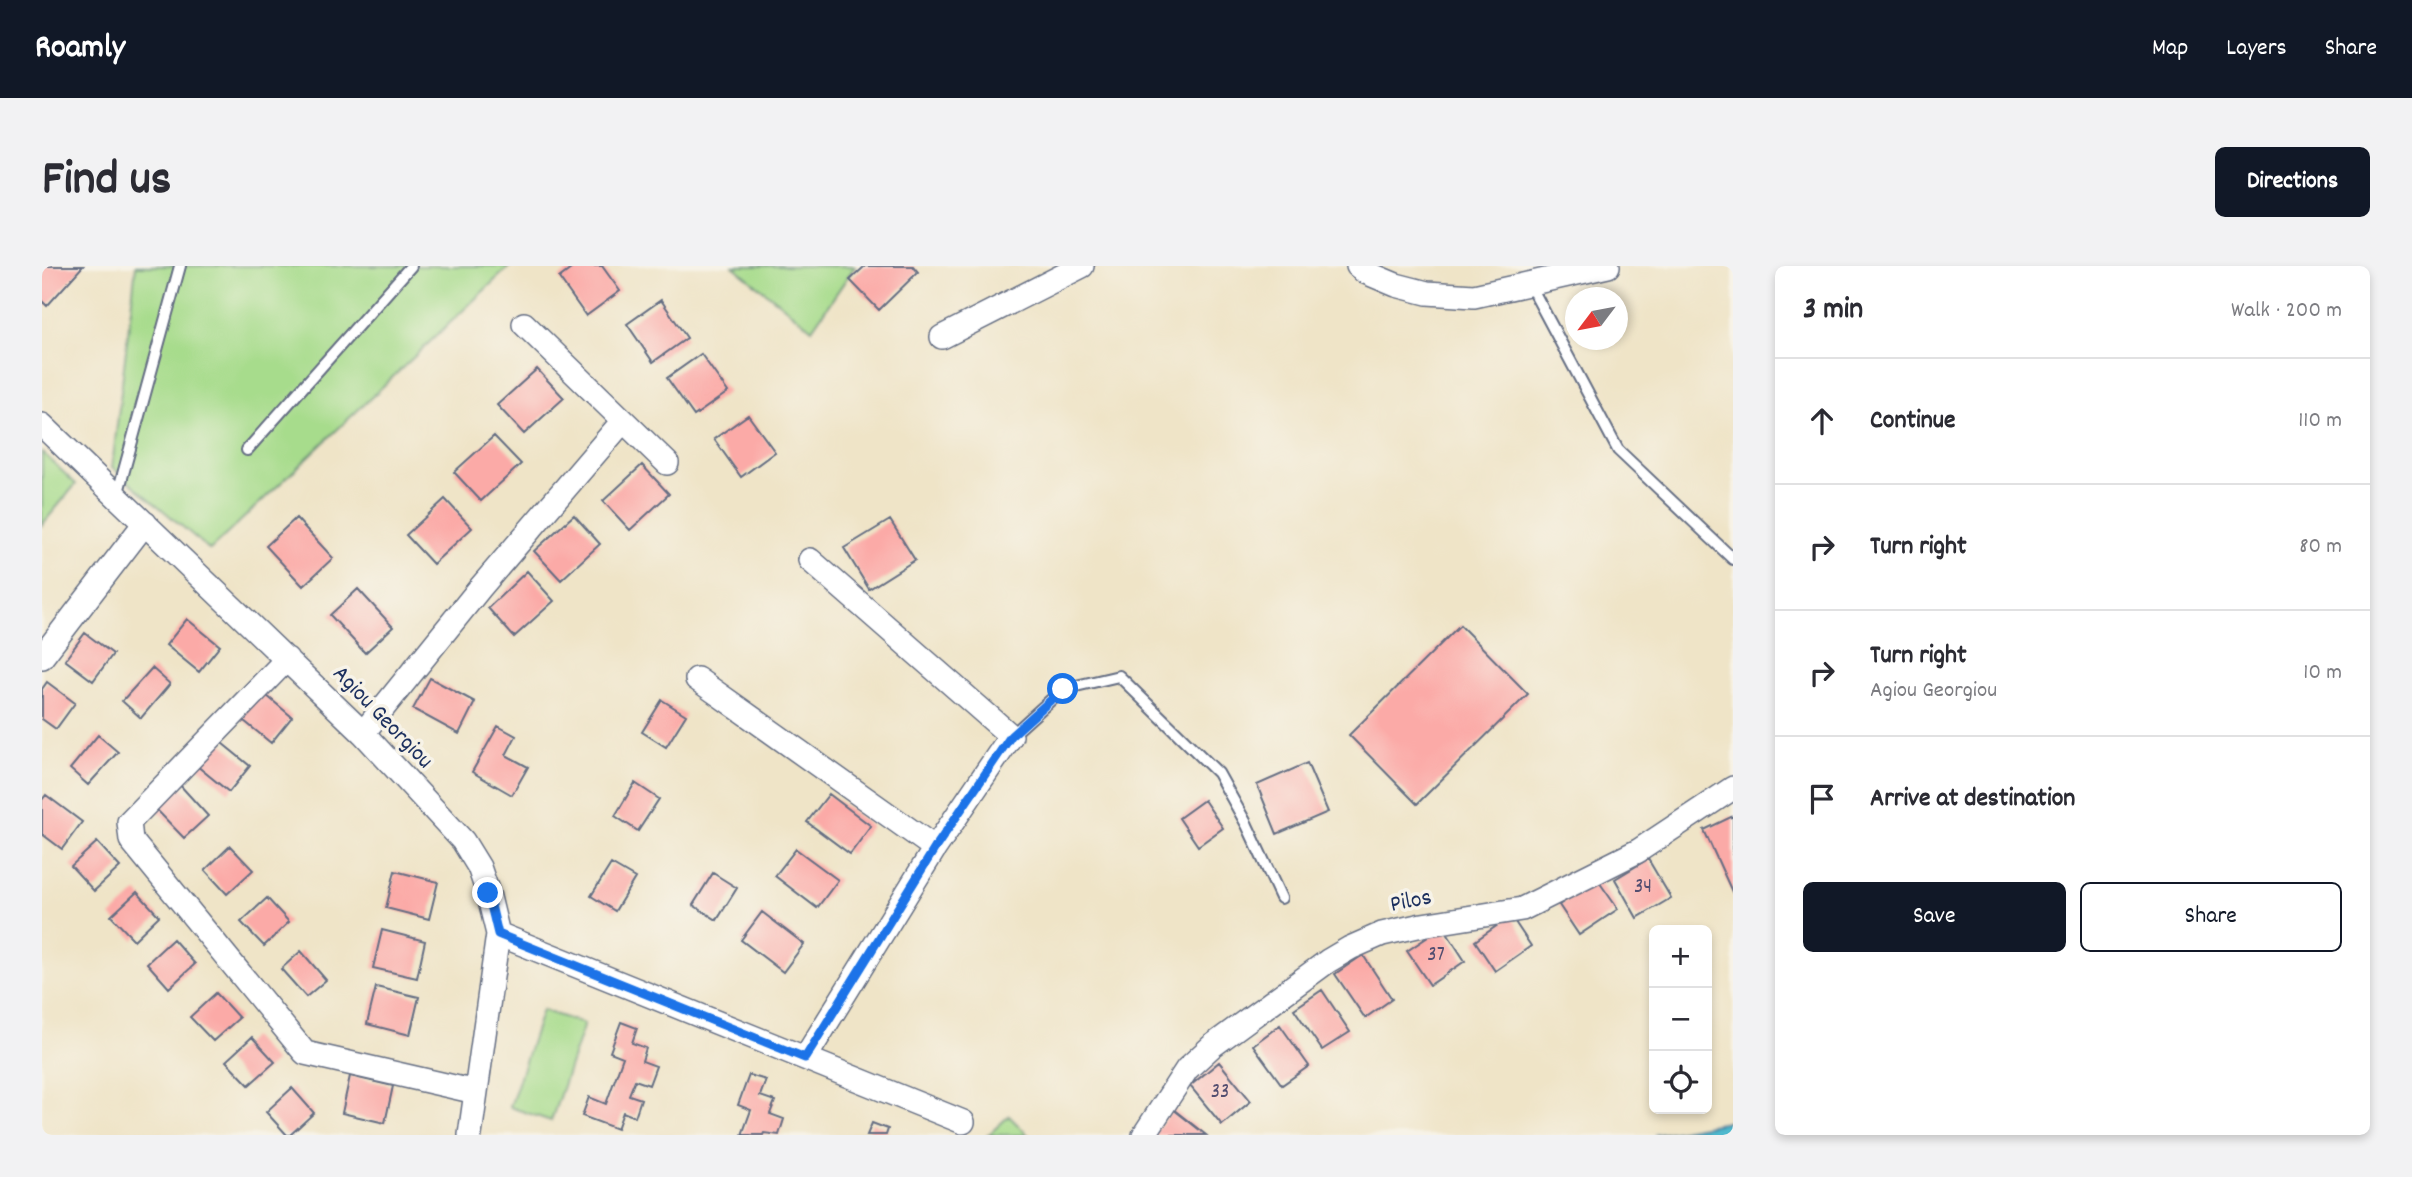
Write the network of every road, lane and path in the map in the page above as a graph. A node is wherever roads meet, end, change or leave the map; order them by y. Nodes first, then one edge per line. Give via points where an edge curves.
1 (180, 266) edge
2 (411, 266) edge
3 (1082, 266) edge
4 (1358, 266) edge
5 (1608, 266) edge
6 (1529, 283) junction
7 (524, 324) dead end
8 (942, 337) dead end
9 (623, 421) junction
10 (42, 425) edge
11 (247, 450) dead end
12 (667, 463) dead end
13 (117, 496) junction
14 (145, 523) junction
15 (1733, 559) edge
16 (810, 560) dead end
17 (42, 657) edge
18 (287, 659) junction
19 (697, 679) dead end
20 (363, 733) junction
21 (1011, 736) junction
22 (1733, 788) edge
23 (935, 848) junction
24 (1281, 898) dead end
25 (498, 934) junction
26 (805, 1058) junction
27 (476, 1092) junction
28 (963, 1122) dead end
29 (473, 1134) edge
30 (1144, 1135) edge

1 - 13 lane
2 - 11 lane
3 - 8 street
4 - 6 street via 1395,285 1426,293 1474,296
5 - 6 street
6 - 15 lane via 1618,450
7 - 9 street
9 - 12 street
9 - 20 street
10 - 13 street, Agiou Georgiou
13 - 14 street, Agiou Georgiou
14 - 17 street
14 - 18 street, Agiou Georgiou
16 - 21 street
18 - 20 street, Agiou Georgiou
18 - 27 street via 129,822 131,840 306,1053
19 - 23 street
20 - 25 street, Agiou Georgiou via 463,841 479,867
21 - 23 street
21 - 24 lane via 1063,689 1119,676 1218,773
22 - 30 street, Pilos via 1638,851 1522,909 1382,934 1350,948 1212,1046 1187,1069
23 - 26 street
25 - 26 street
25 - 27 street, Agiou Georgiou
26 - 28 street
27 - 29 street, Agiou Georgiou

